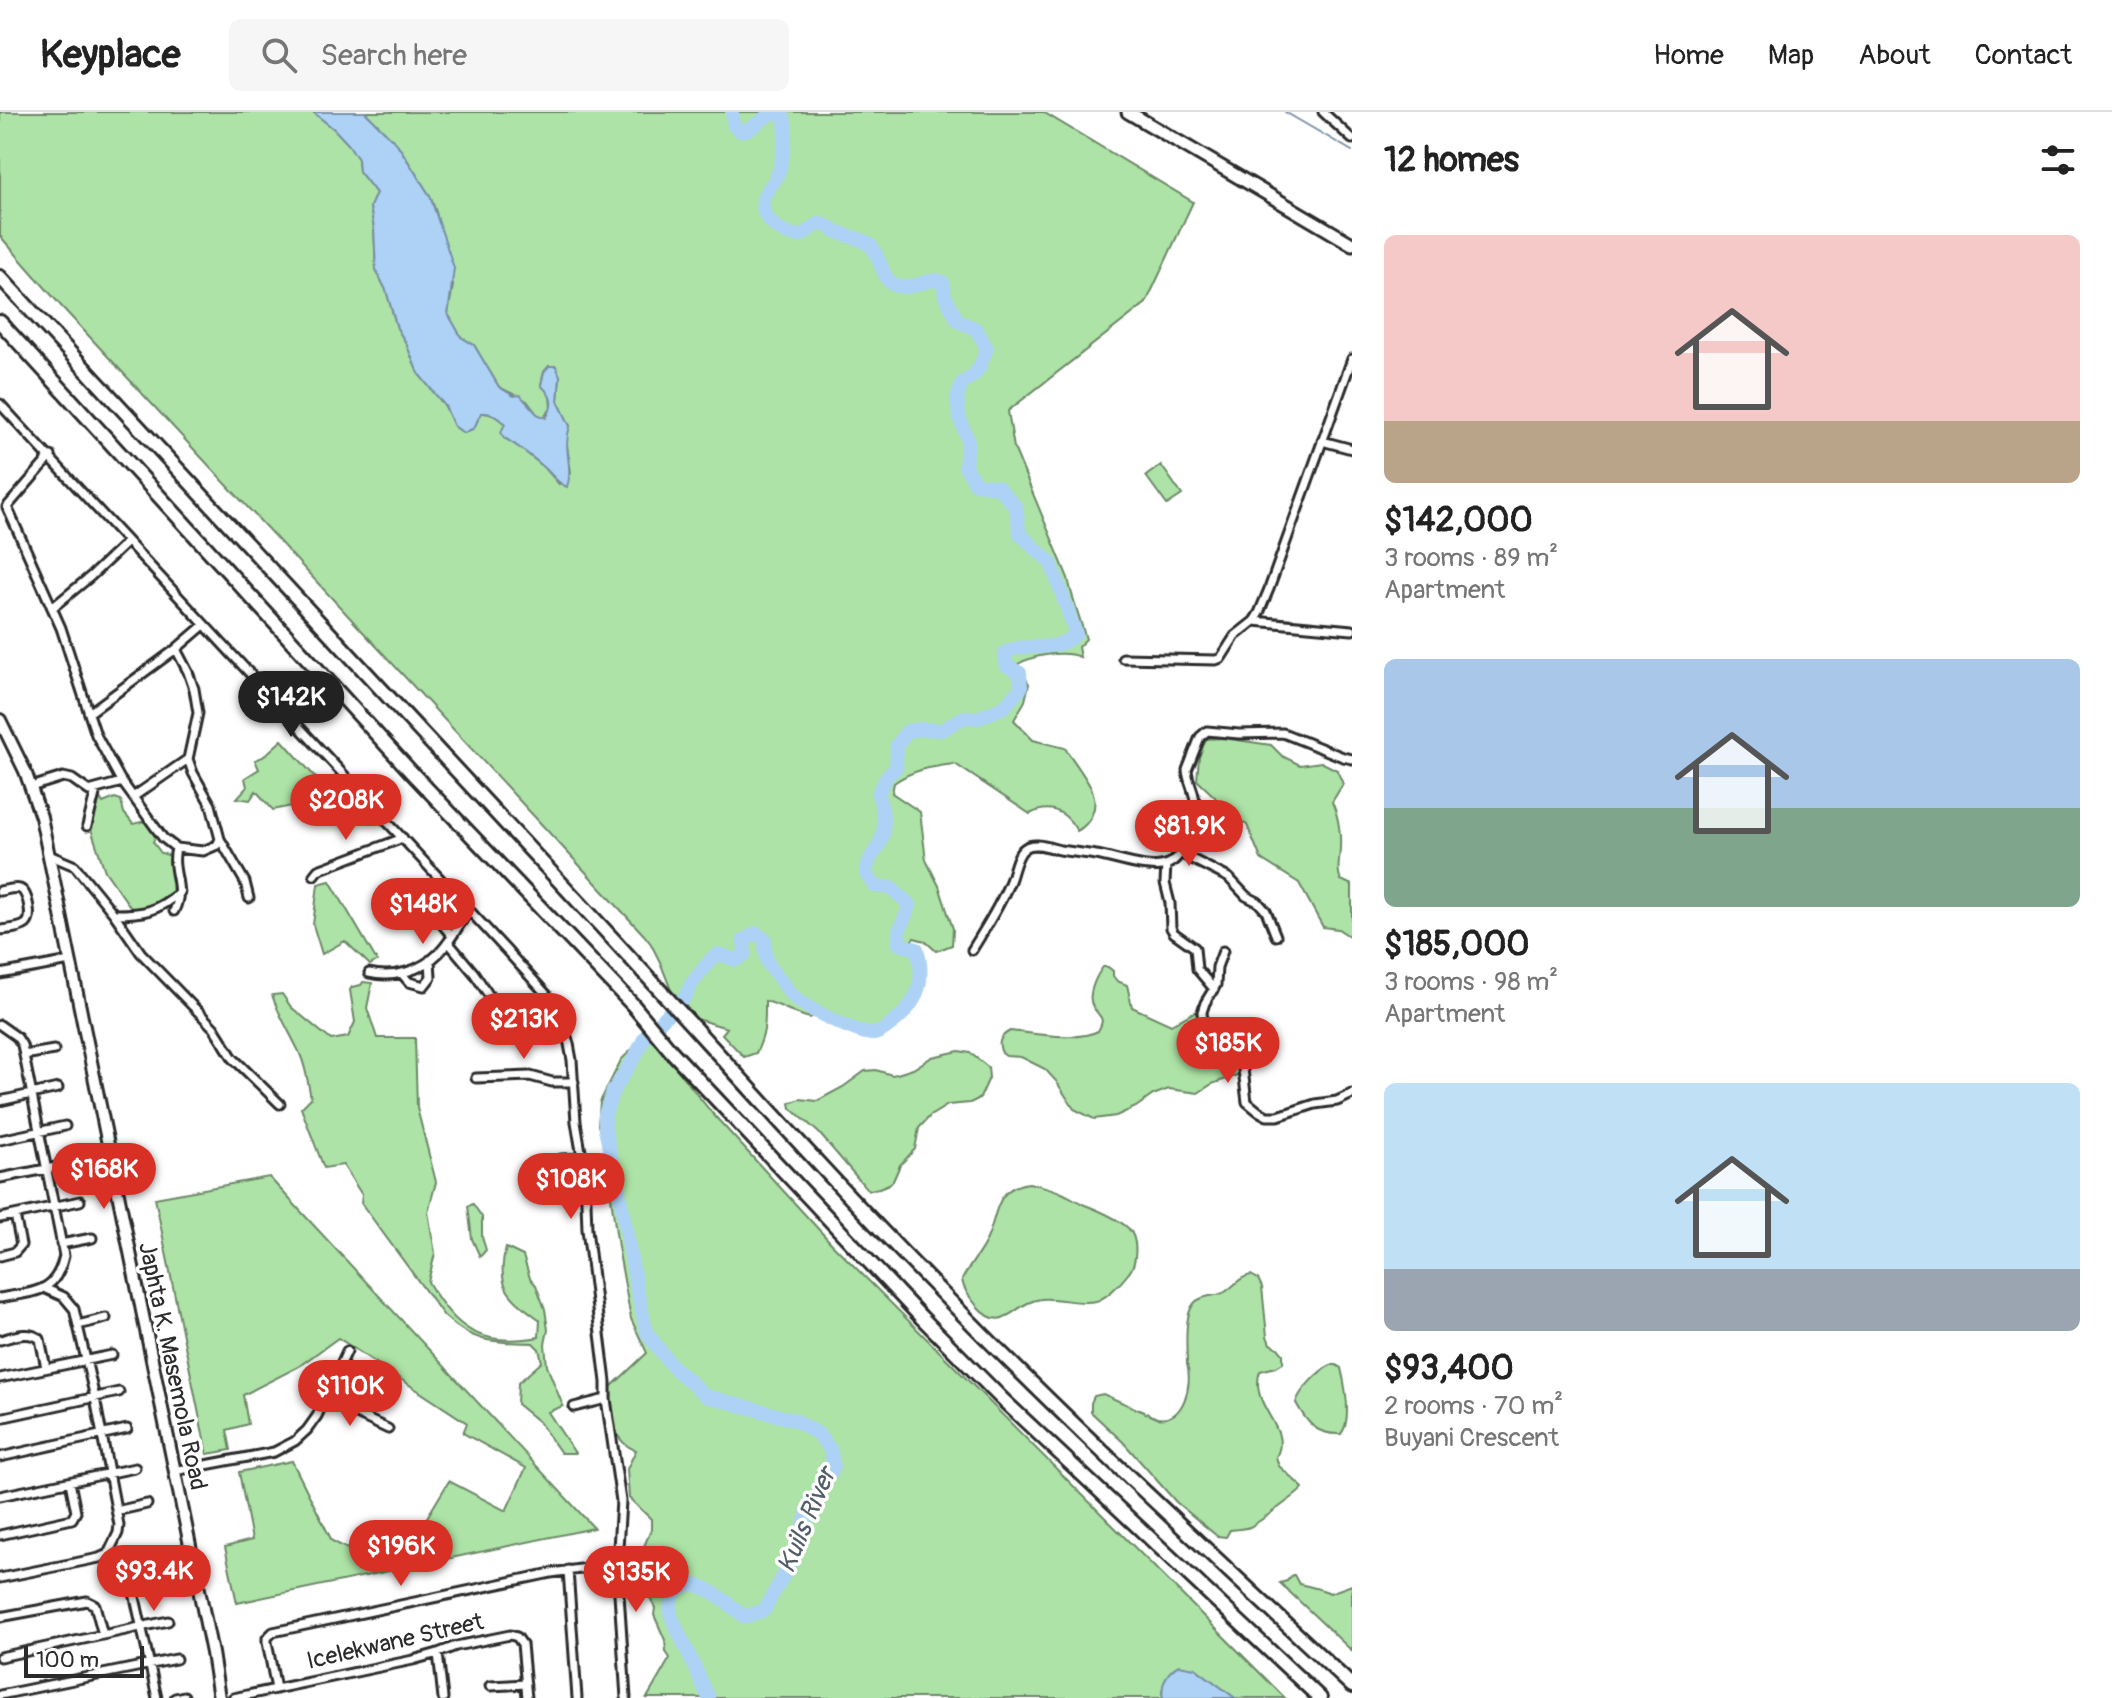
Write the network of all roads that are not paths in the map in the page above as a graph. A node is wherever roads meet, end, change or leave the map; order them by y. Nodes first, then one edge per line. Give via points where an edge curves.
1 (1128, 112) edge
2 (1323, 112) edge
3 (1352, 139) edge
4 (1352, 244) edge
5 (0, 277) edge
6 (0, 322) edge
7 (1352, 359) edge
8 (0, 404) edge
9 (1322, 441) junction
10 (1352, 449) edge
11 (51, 456) junction
12 (0, 499) edge
13 (7, 507) junction
14 (127, 542) junction
15 (52, 608) junction
16 (1254, 621) junction
17 (204, 625) junction
18 (1352, 630) edge
19 (176, 649) junction
20 (1123, 658) dead end
21 (89, 713) junction
22 (0, 720) edge
23 (188, 759) junction
24 (1352, 759) edge
25 (122, 782) junction
26 (31, 787) junction
27 (96, 790) junction
28 (133, 797) junction
29 (87, 826) dead end
30 (403, 838) junction
31 (220, 839) junction
32 (176, 848) junction
33 (1180, 853) junction
34 (49, 855) junction
35 (1166, 865) junction
36 (314, 875) dead end
37 (0, 891) edge
38 (180, 892) junction
39 (249, 898) dead end
40 (428, 907) dead end
41 (174, 911) dead end
42 (468, 911) junction
43 (114, 914) junction
44 (0, 930) edge
45 (1276, 936) dead end
46 (450, 939) junction
47 (972, 950) dead end
48 (1223, 951) dead end
49 (430, 960) junction
50 (70, 961) junction
51 (369, 973) dead end
52 (0, 974) edge
53 (402, 974) junction
54 (1214, 989) junction
55 (496, 1006) dead end
56 (560, 1021) junction
57 (0, 1025) edge
58 (521, 1027) dead end
59 (54, 1050) dead end
60 (24, 1055) junction
61 (476, 1078) dead end
62 (574, 1082) junction
63 (58, 1088) dead end
64 (1352, 1094) edge
65 (31, 1095) junction
66 (0, 1101) edge
67 (280, 1104) dead end
68 (65, 1126) dead end
69 (38, 1132) junction
70 (0, 1140) edge
71 (582, 1158) junction
72 (561, 1159) dead end
73 (72, 1164) dead end
74 (46, 1168) junction
75 (0, 1178) edge
76 (80, 1201) dead end
77 (54, 1207) junction
78 (15, 1215) junction
79 (0, 1218) edge
80 (92, 1238) dead end
81 (61, 1244) junction
82 (0, 1256) edge
83 (46, 1289) junction
84 (0, 1298) edge
85 (106, 1318) dead end
86 (78, 1325) junction
87 (0, 1340) edge
88 (347, 1351) dead end
89 (112, 1355) dead end
90 (86, 1360) junction
91 (46, 1368) junction
92 (0, 1378) edge
93 (119, 1392) dead end
94 (95, 1398) junction
95 (325, 1399) junction
96 (606, 1399) junction
97 (574, 1407) dead end
98 (0, 1418) edge
99 (127, 1429) dead end
100 (388, 1429) dead end
101 (102, 1436) junction
102 (0, 1457) edge
103 (135, 1468) dead end
104 (174, 1471) junction
105 (109, 1473) junction
106 (70, 1482) junction
107 (0, 1496) edge
108 (147, 1504) dead end
109 (116, 1511) junction
110 (0, 1535) edge
111 (108, 1554) junction
112 (617, 1564) junction
113 (568, 1570) junction
114 (0, 1578) edge
115 (160, 1583) dead end
116 (133, 1590) junction
117 (0, 1617) edge
118 (168, 1621) dead end
119 (141, 1627) junction
120 (103, 1635) junction
121 (438, 1653) junction
122 (0, 1657) edge
123 (176, 1659) dead end
124 (149, 1664) junction
125 (526, 1684) junction
126 (490, 1686) dead end
127 (1352, 1686) edge
128 (276, 1689) junction
129 (0, 1695) edge
130 (157, 1698) edge
131 (219, 1698) edge
132 (233, 1698) edge
133 (443, 1698) edge
134 (527, 1698) edge
135 (577, 1698) edge
136 (626, 1698) edge
137 (1320, 1698) edge

1 - 4 main road
2 - 3 street
5 - 127 highway via 826,1172 1003,1355
6 - 137 highway via 412,773 921,1317
7 - 9 street
8 - 11 street
9 - 10 street
9 - 16 street
11 - 13 street
11 - 14 street
12 - 13 street
13 - 15 street
14 - 15 street
14 - 17 street
15 - 21 street
16 - 18 street
16 - 20 street via 1216,660
17 - 19 street
17 - 30 street
19 - 21 street
19 - 23 street via 194,689 198,713
21 - 25 street
22 - 26 main road, Japhta K. Masemola Road
23 - 28 street
23 - 31 street via 211,805
24 - 33 street via 1283,733 1204,732 1187,770 1195,815
25 - 27 street
25 - 28 street
26 - 27 street via 63,777
26 - 34 main road, Japhta K. Masemola Road
27 - 29 street
28 - 32 street
30 - 36 street
30 - 42 street
31 - 32 street via 203,851
31 - 39 street
32 - 38 street
33 - 35 street
33 - 45 street via 1229,878 1258,902
34 - 43 street via 75,866
34 - 50 main road, Japhta K. Masemola Road
35 - 47 street via 1028,846
35 - 54 street via 1171,928 1195,948 1197,969
37 - 44 street via 22,890 30,915 24,925
38 - 41 street
38 - 43 street via 142,913
40 - 46 street
42 - 46 street
42 - 56 street via 547,995
43 - 67 street via 141,953
46 - 49 street
46 - 55 street
48 - 54 street
49 - 53 street
49 - 53 street via 431,977 424,986
50 - 52 street
50 - 104 main road, Japhta K. Masemola Road
51 - 53 street
54 - 64 street via 1202,1012 1208,1041 1222,1054 1242,1061 1247,1102 1258,1111 1278,1116
56 - 58 street
56 - 62 street
57 - 60 street via 17,1037
59 - 60 street
60 - 65 street
61 - 62 street via 530,1076
62 - 71 street
63 - 65 street
65 - 66 street
65 - 69 street
68 - 69 street
69 - 70 street
69 - 74 street
71 - 72 street
71 - 96 street
73 - 74 street
74 - 75 street
74 - 77 street
76 - 77 street
77 - 78 street
77 - 81 street
78 - 79 street
78 - 82 street via 21,1245
80 - 81 street
81 - 83 street via 61,1269
83 - 84 street
83 - 86 street via 70,1303
85 - 86 street
86 - 90 street
87 - 91 street via 37,1336
88 - 95 street
89 - 90 street
90 - 91 street
90 - 94 street
91 - 92 street
93 - 94 street
94 - 98 street
94 - 101 street
95 - 100 street
95 - 104 street via 311,1424 281,1449
96 - 97 street
96 - 112 street via 621,1501
99 - 101 street
101 - 102 street
101 - 105 street
103 - 105 street
104 - 131 main road, Japhta K. Masemola Road
105 - 106 street
105 - 109 street
106 - 107 street
106 - 110 street via 76,1512 72,1519
108 - 109 street
109 - 111 street via 118,1533
111 - 114 street
111 - 116 street via 125,1567
112 - 113 street
112 - 136 street
113 - 128 street via 273,1632 267,1642
113 - 135 street
115 - 116 street
116 - 119 street
117 - 120 street via 87,1601 95,1605
118 - 119 street
119 - 120 street
119 - 124 street
120 - 122 street
121 - 125 street, Icelekwane Street via 514,1635 522,1644
121 - 128 street, Icelekwane Street
121 - 133 street
123 - 124 street
124 - 129 street
124 - 130 street
125 - 126 street
125 - 134 street, Icelekwane Street
128 - 132 street, Icelekwane Street

